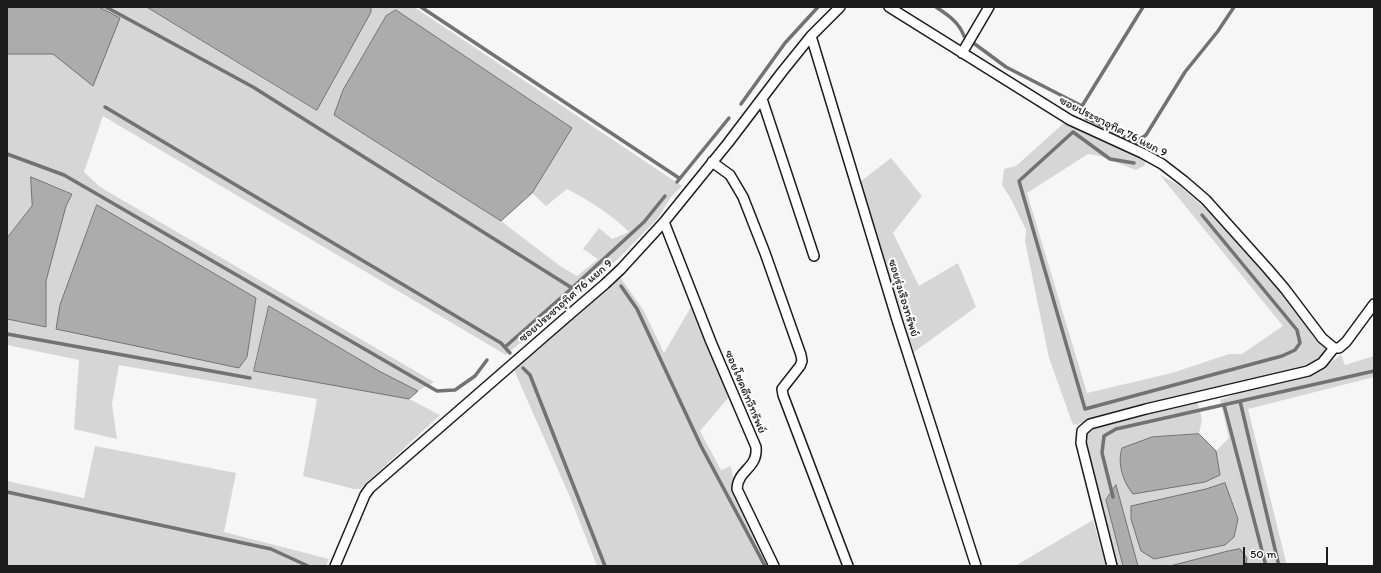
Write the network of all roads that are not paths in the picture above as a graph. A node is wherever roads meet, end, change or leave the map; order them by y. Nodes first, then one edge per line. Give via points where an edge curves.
1 (840, 7) edge
2 (890, 7) edge
3 (989, 7) edge
4 (811, 36) junction
5 (962, 53) junction
6 (762, 99) junction
7 (712, 162) junction
8 (664, 222) junction
9 (814, 256) dead end
10 (1374, 304) edge
11 (1334, 348) junction
12 (335, 566) edge
13 (774, 566) edge
14 (848, 566) edge
15 (976, 566) edge
16 (1112, 566) edge

1 - 4 street, ซอยประชาอุทิศ 76 แยก 9
2 - 5 street, ซอยประชาอุทิศ 76 แยก 9
3 - 5 street
4 - 6 street, ซอยประชาอุทิศ 76 แยก 9
4 - 15 street, ซอยรุ่งเรืองทรัพย์ via 897,320
5 - 11 street, ซอยประชาอุทิศ 76 แยก 9 via 1070,120 1142,153 1184,181 1206,200 1285,289 1322,338
6 - 7 street, ซอยประชาอุทิศ 76 แยก 9
6 - 9 street
7 - 8 street, ซอยประชาอุทิศ 76 แยก 9
7 - 14 street via 730,175 743,197 801,355 800,366 782,389 783,396
8 - 12 street, ซอยประชาอุทิศ 76 แยก 9 via 606,284 370,488
8 - 13 street, ซอยโชคดีทวีทรัพย์ via 756,447 754,463 738,481 737,488
10 - 11 street via 1346,342 1339,348
11 - 16 street via 1322,363 1308,371 1154,407 1090,424 1082,431 1081,443

